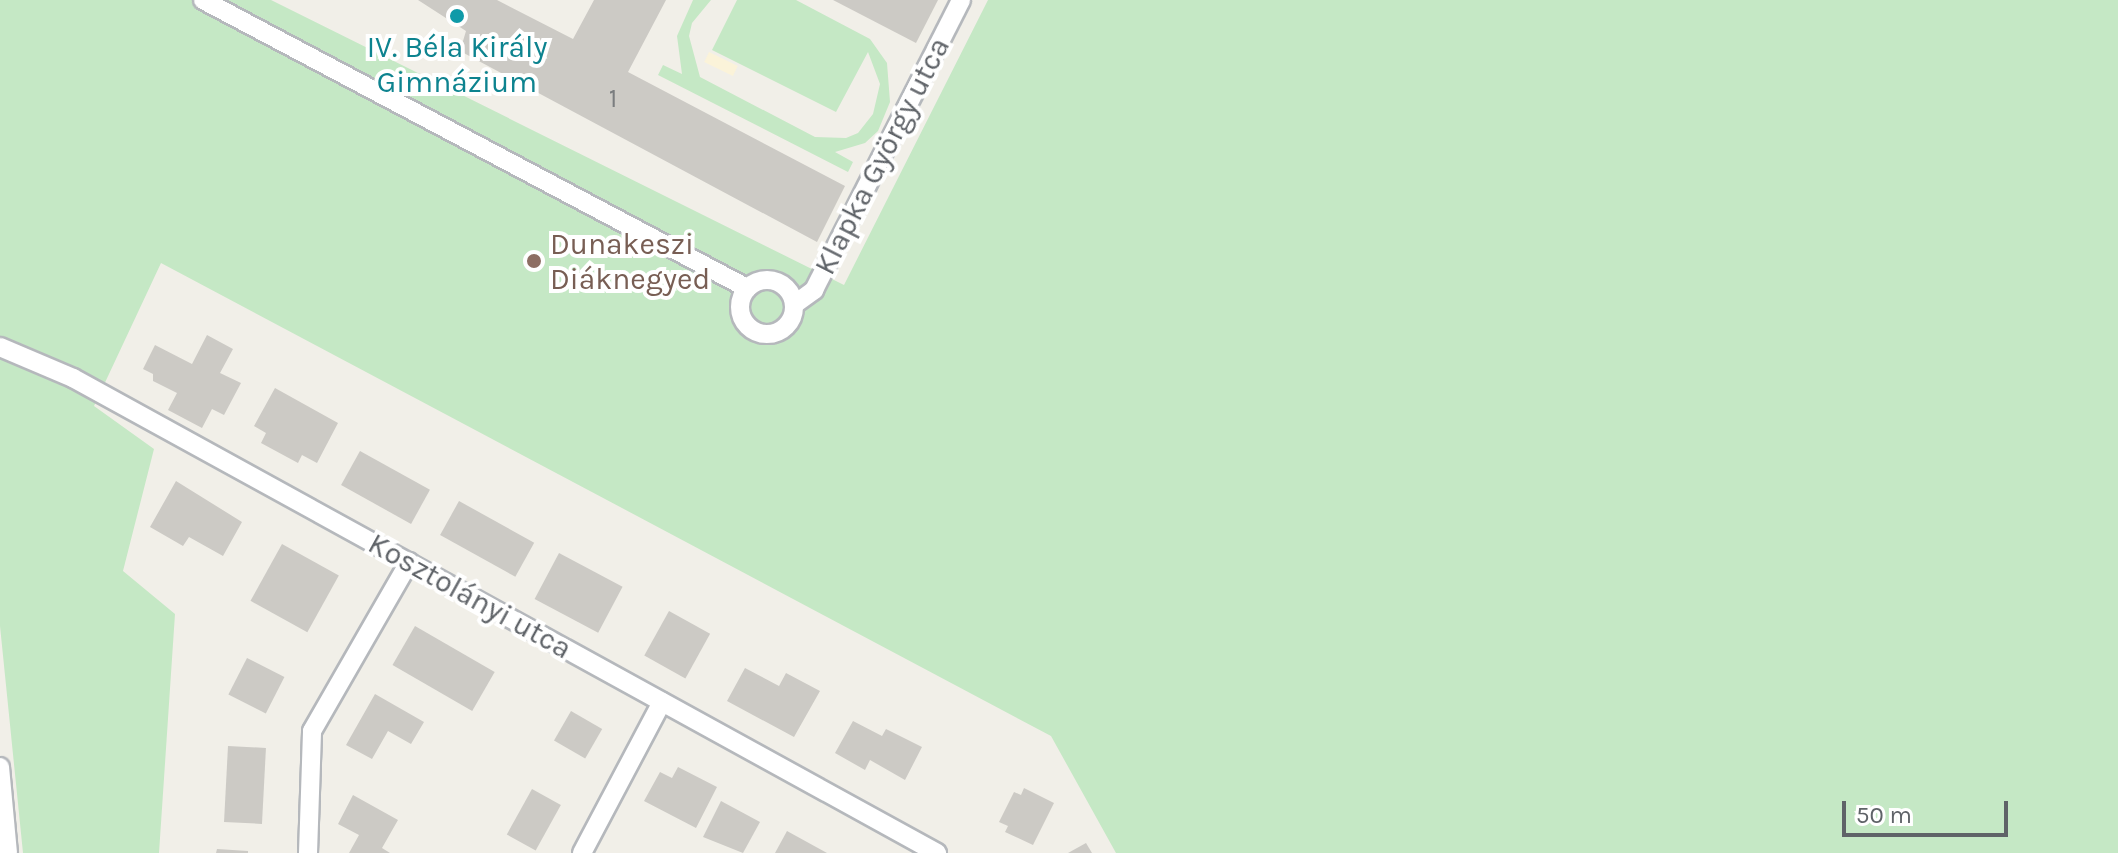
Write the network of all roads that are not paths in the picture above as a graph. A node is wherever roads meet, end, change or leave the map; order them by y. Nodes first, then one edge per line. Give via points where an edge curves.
1 (203, 0) edge
2 (961, 0) edge
3 (747, 288) junction
4 (795, 304) junction
5 (0, 347) edge
6 (409, 562) junction
7 (662, 702) junction
8 (0, 767) edge
9 (911, 847) edge
10 (8, 853) edge
11 (308, 853) edge
12 (582, 853) edge
13 (937, 853) edge

1 - 3 street, Klapka György utca
2 - 4 street, Klapka György utca via 814,290
3 - 4 street, Klapka György utca via 763,280 780,283
3 - 4 street, Klapka György utca via 740,314 758,333 784,329
5 - 6 street, Kosztolányi utca via 73,378
6 - 7 street, Kosztolányi utca
6 - 11 street via 312,731
7 - 9 street, Kosztolányi utca
7 - 12 street
8 - 10 street
9 - 13 street, Kosztolányi utca

